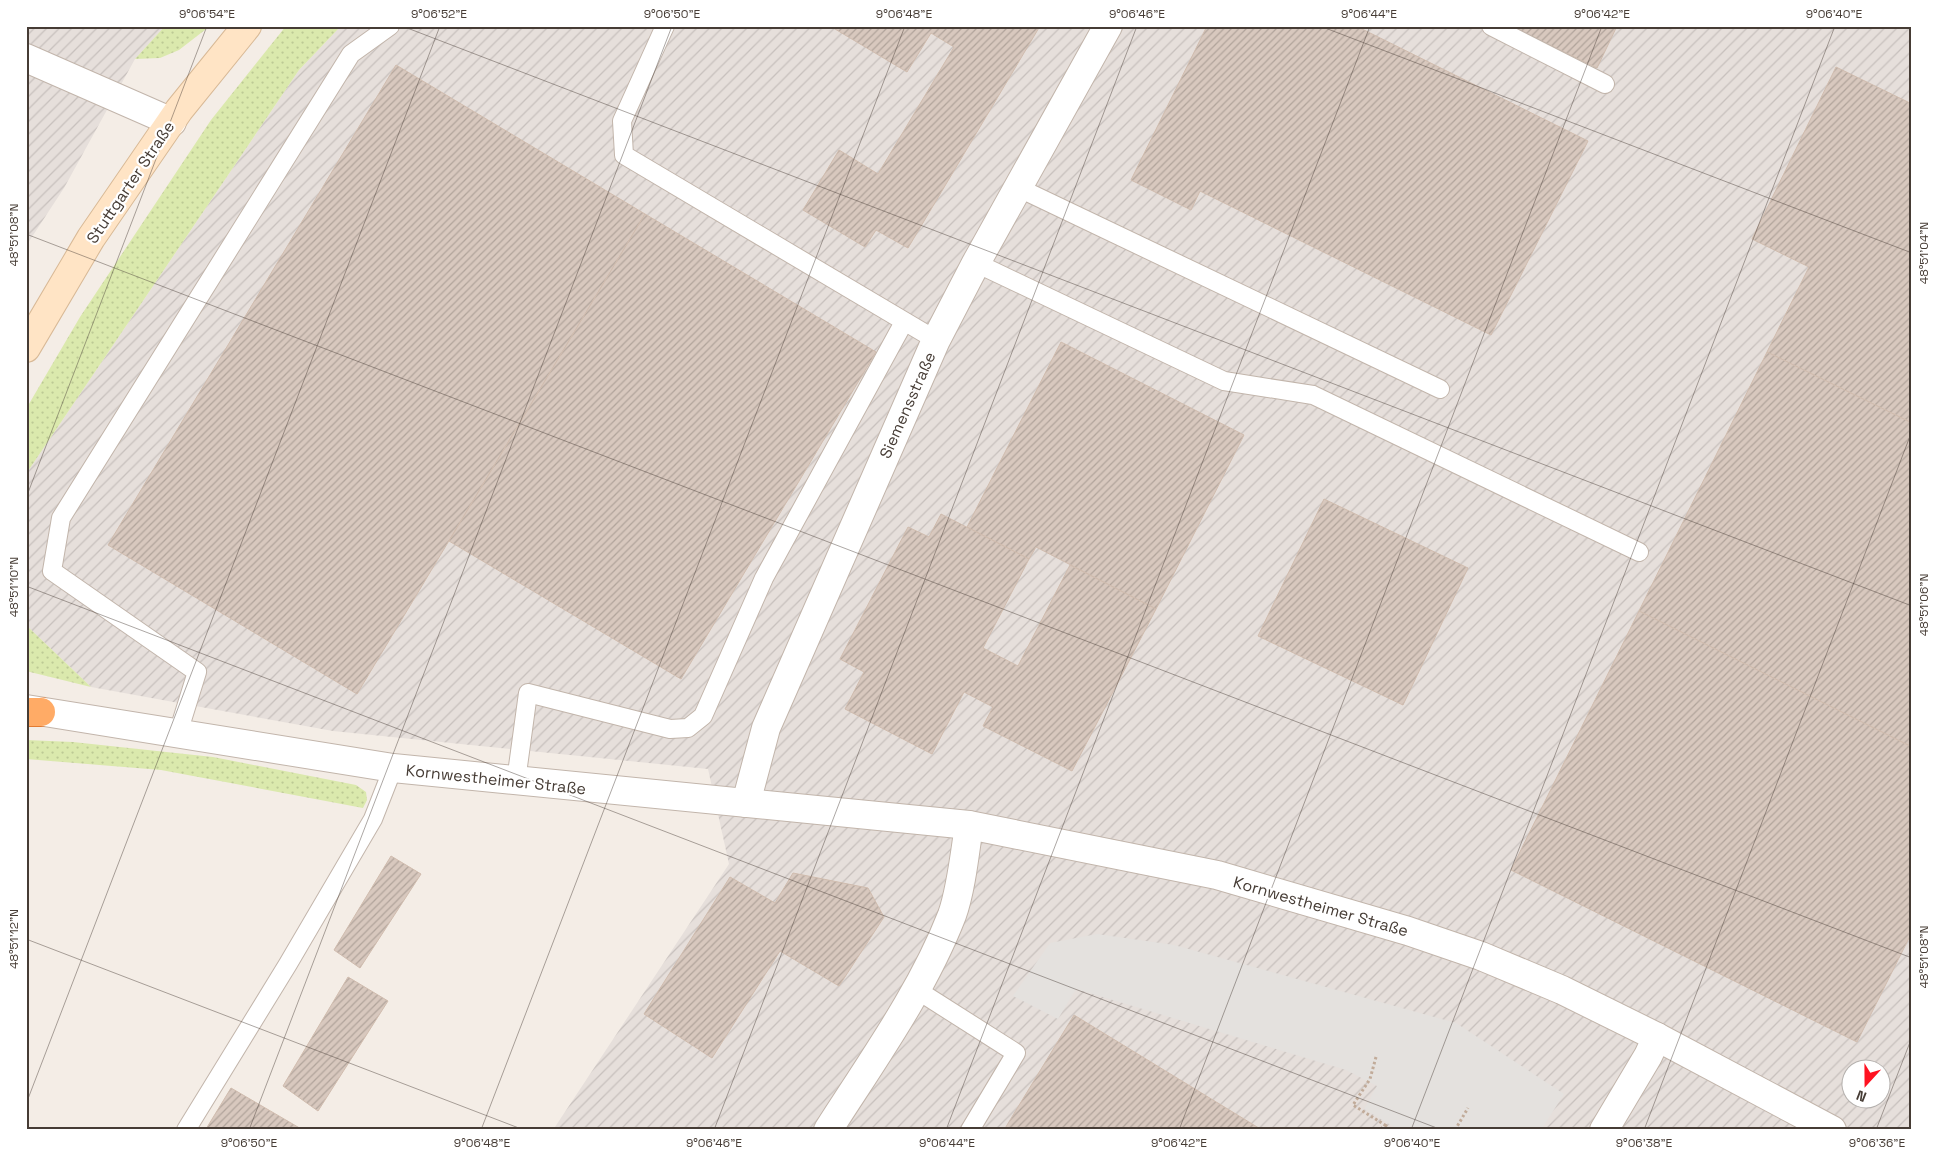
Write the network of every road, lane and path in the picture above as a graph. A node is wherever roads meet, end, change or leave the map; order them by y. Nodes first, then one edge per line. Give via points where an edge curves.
1 (247, 26) edge
2 (390, 26) edge
3 (665, 26) edge
4 (1108, 26) edge
5 (1491, 26) edge
6 (26, 58) edge
7 (1605, 84) dead end
8 (172, 122) junction
9 (1019, 188) junction
10 (976, 263) junction
11 (904, 322) junction
12 (936, 340) junction
13 (26, 348) edge
14 (1440, 389) dead end
15 (1639, 552) dead end
16 (31, 711) edge
17 (178, 734) junction
18 (393, 768) junction
19 (516, 781) junction
20 (746, 803) junction
21 (969, 825) junction
22 (917, 990) junction
23 (1657, 1037) junction
24 (1376, 1057) dead end
25 (1468, 1108) dead end
26 (1384, 1125) junction
27 (186, 1130) edge
28 (828, 1130) edge
29 (970, 1130) edge
30 (1380, 1130) edge
31 (1392, 1130) edge
32 (1455, 1130) edge
33 (1604, 1130) edge
34 (1832, 1130) edge

1 - 8 street, Stuttgarter Straße
2 - 17 lane via 351,54 61,518 52,571 197,672
3 - 11 lane via 622,121 624,155
4 - 9 street, Siemensstraße
5 - 7 lane
6 - 8 street
8 - 13 street, Stuttgarter Straße via 91,238
9 - 10 street, Siemensstraße
9 - 14 lane
10 - 12 street, Siemensstraße
10 - 15 lane via 1224,381 1313,395
11 - 12 lane
11 - 19 lane via 764,578 703,716 688,728 670,729 528,693
12 - 20 street, Siemensstraße via 766,728
16 - 17 street, Kornwestheimer Straße
17 - 18 street, Kornwestheimer Straße
18 - 19 street, Kornwestheimer Straße
18 - 27 lane via 373,819
19 - 20 street, Kornwestheimer Straße
20 - 21 street, Kornwestheimer Straße
21 - 22 street via 952,914
21 - 23 street, Kornwestheimer Straße via 1217,876 1408,931 1481,956 1562,990
22 - 28 street
22 - 29 lane via 1016,1053
23 - 33 street
23 - 34 street, Kornwestheimer Straße
24 - 26 path via 1370,1079 1353,1105
25 - 32 path
26 - 30 path
26 - 31 path

